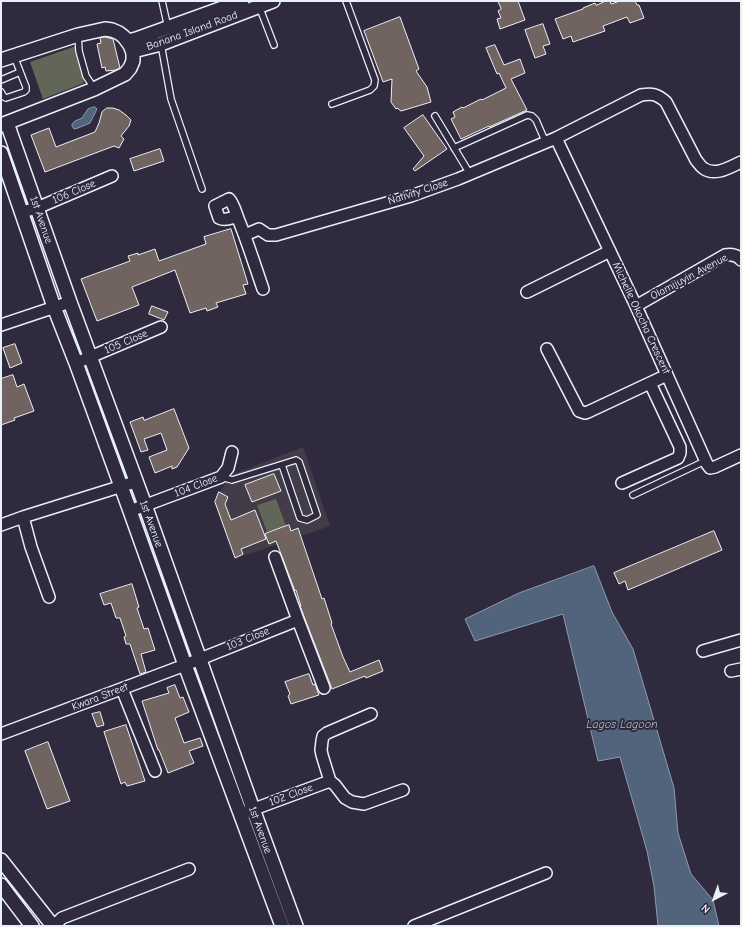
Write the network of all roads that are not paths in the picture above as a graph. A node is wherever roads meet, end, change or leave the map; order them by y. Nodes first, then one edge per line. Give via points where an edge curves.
1 (162, 1) edge
2 (242, 1) edge
3 (273, 1) edge
4 (346, 1) edge
5 (259, 6) junction
6 (168, 28) junction
7 (78, 35) junction
8 (160, 44) junction
9 (274, 45) dead end
10 (130, 46) junction
11 (14, 56) junction
12 (1, 60) edge
13 (20, 72) junction
14 (1, 80) edge
15 (94, 89) junction
16 (1, 92) edge
17 (332, 104) dead end
18 (435, 116) dead end
19 (4, 124) edge
20 (556, 138) junction
21 (546, 142) junction
22 (454, 148) junction
23 (1, 153) edge
24 (741, 162) edge
25 (470, 174) junction
26 (112, 176) dead end
27 (202, 189) dead end
28 (37, 208) junction
29 (22, 212) junction
30 (237, 216) dead end
31 (244, 235) junction
32 (610, 251) junction
33 (740, 258) edge
34 (263, 288) dead end
35 (527, 292) dead end
36 (70, 302) junction
37 (636, 306) junction
38 (54, 307) junction
39 (1, 325) edge
40 (161, 327) dead end
41 (547, 349) dead end
42 (90, 357) junction
43 (76, 363) junction
44 (667, 375) junction
45 (650, 383) junction
46 (232, 452) dead end
47 (741, 455) edge
48 (705, 460) junction
49 (282, 465) junction
50 (221, 477) junction
51 (135, 482) junction
52 (622, 483) dead end
53 (121, 487) junction
54 (633, 495) dead end
55 (145, 505) junction
56 (130, 511) junction
57 (23, 518) junction
58 (1, 525) edge
59 (276, 557) dead end
60 (49, 597) dead end
61 (298, 620) junction
62 (741, 640) edge
63 (703, 651) dead end
64 (199, 659) junction
65 (185, 665) junction
66 (324, 688) dead end
67 (122, 689) junction
68 (371, 714) dead end
69 (1, 734) edge
70 (155, 771) dead end
71 (330, 781) junction
72 (403, 790) dead end
73 (253, 810) junction
74 (240, 815) junction
75 (1, 860) edge
76 (189, 869) dead end
77 (546, 872) dead end
78 (1, 885) edge
79 (32, 926) edge
80 (53, 926) edge
81 (282, 926) edge
82 (296, 926) edge
83 (414, 926) edge

1 - 6 lane
2 - 6 street, Banana Island Road
3 - 5 street, Banana Island Road
4 - 17 lane via 375,80 370,90
5 - 8 street, Banana Island Road
5 - 9 lane
6 - 10 street, Banana Island Road via 136,40
7 - 10 street via 105,29 112,30 119,33
7 - 11 street
7 - 15 lane via 79,51 86,76
8 - 10 street, Banana Island Road
8 - 27 lane via 170,99
10 - 15 street via 133,61 125,74
11 - 12 street
11 - 13 lane
13 - 14 lane
13 - 16 lane via 26,90 6,98
15 - 19 street
18 - 22 lane
19 - 28 street, 1st Avenue
20 - 21 street, Nativity Close
20 - 24 street, Nativity Close via 641,95 650,93 666,102 696,160 703,168 722,171
20 - 32 street, Michelle Okocha Crescent
21 - 22 lane via 536,120 527,115
21 - 25 street, Nativity Close
22 - 25 lane
23 - 29 street, 1st Avenue
25 - 31 street, Nativity Close via 411,196 276,235 268,235 259,229
26 - 28 street, 106 Close
28 - 29 street, 106 Close
28 - 36 street, 1st Avenue
29 - 38 street, 1st Avenue
30 - 31 street
31 - 34 street
32 - 35 street
32 - 37 street, Michelle Okocha Crescent
33 - 37 street, Olamijuyin Avenue via 725,255
36 - 38 street
36 - 42 street, 1st Avenue
37 - 44 street, Michelle Okocha Crescent
38 - 39 street
38 - 43 street, 1st Avenue
40 - 42 street, 105 Close
41 - 45 street via 582,413
42 - 43 street, 105 Close
42 - 51 street, 1st Avenue
43 - 53 street, 1st Avenue
44 - 45 street
44 - 48 street, Michelle Okocha Crescent
45 - 52 street via 680,447 680,453 678,458
46 - 50 street, 104 Close via 228,468
47 - 48 street via 710,468
48 - 54 lane
49 - 49 lane via 300,518 307,520 317,515 299,462 296,460
49 - 50 lane via 232,480
50 - 55 street, 104 Close
51 - 53 street
51 - 55 street, 1st Avenue
53 - 56 street, 1st Avenue
53 - 57 street
55 - 56 street, 104 Close
55 - 64 street, 1st Avenue
56 - 65 street, 1st Avenue
57 - 58 street
57 - 60 street
59 - 61 street
61 - 64 street, 103 Close
61 - 66 street
62 - 63 street
64 - 65 street, Kwara Street
64 - 73 street, 1st Avenue
65 - 67 street, Kwara Street
65 - 74 street, 1st Avenue
67 - 69 street, Kwara Street
67 - 70 street
68 - 71 street via 323,736 321,750
71 - 72 street via 345,798 364,804
71 - 73 street, 102 Close
73 - 74 street, 102 Close
73 - 82 street, 1st Avenue
74 - 81 street, 1st Avenue
75 - 80 street
76 - 80 street via 62,918
77 - 83 street
78 - 79 street

